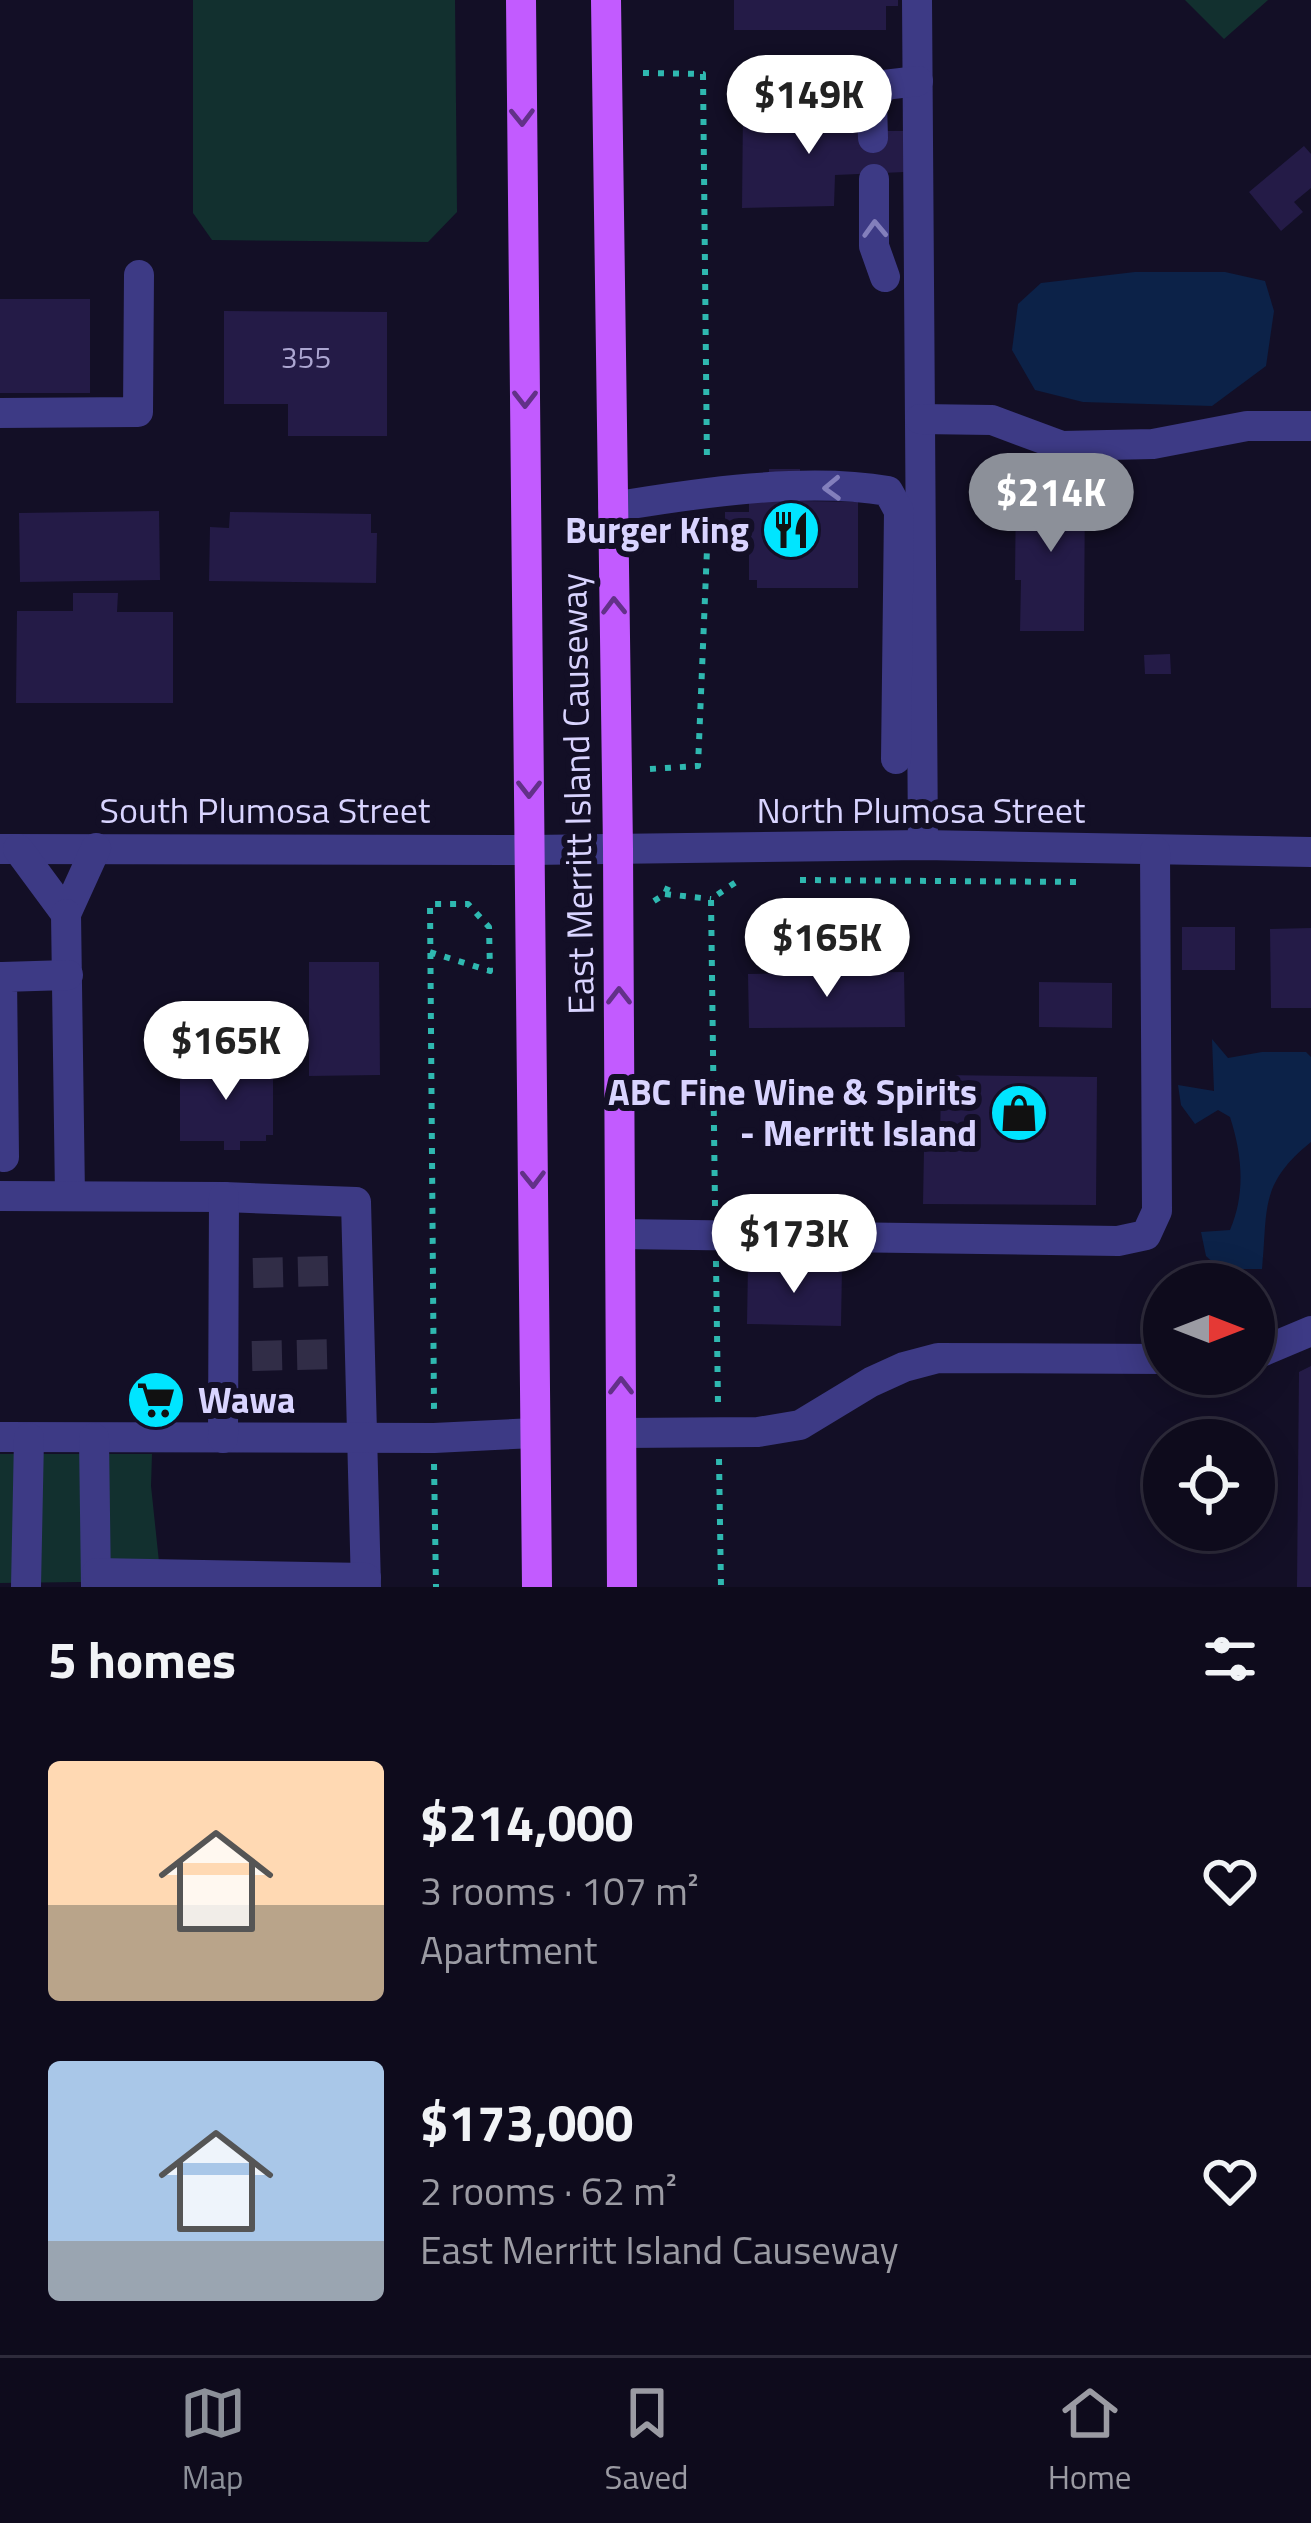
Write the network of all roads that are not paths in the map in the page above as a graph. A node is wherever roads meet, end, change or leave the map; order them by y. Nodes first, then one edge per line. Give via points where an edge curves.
1 (521, 0) edge
2 (606, 0) edge
3 (917, 0) edge
4 (918, 81) junction
5 (873, 138) dead end
6 (874, 179) dead end
7 (139, 274) dead end
8 (885, 277) dead end
9 (0, 413) edge
10 (920, 419) junction
11 (1311, 426) edge
12 (613, 507) junction
13 (896, 759) dead end
14 (922, 845) junction
15 (96, 848) junction
16 (9, 849) edge
17 (619, 849) junction
18 (530, 850) junction
19 (1156, 851) junction
20 (1311, 852) edge
21 (66, 914) junction
22 (68, 975) junction
23 (4, 1157) dead end
24 (0, 1196) edge
25 (70, 1196) junction
26 (224, 1197) junction
27 (621, 1234) junction
28 (1311, 1331) edge
29 (1275, 1346) edge
30 (1143, 1360) edge
31 (534, 1433) junction
32 (622, 1433) junction
33 (15, 1437) edge
34 (94, 1438) junction
35 (223, 1438) junction
36 (362, 1438) junction
37 (535, 1512) junction
38 (97, 1580) edge
39 (366, 1583) edge
40 (26, 1587) edge
41 (536, 1587) edge
42 (551, 1587) edge
43 (622, 1587) edge

1 -> 18 main road, East Merritt Island Causeway
2 - 12 main road, East Merritt Island Causeway
3 - 4 street
4 - 5 street via 884,85 872,103
4 - 10 street
8 -> 6 street via 874,246
7 - 9 street via 139,412
10 - 11 street via 992,420 1062,446
10 - 14 street
13 -> 12 street via 899,512 888,491 707,492
17 -> 12 main road, East Merritt Island Causeway
14 - 17 street, North Plumosa Street
14 - 19 street, North Plumosa Street
15 - 16 street, South Plumosa Street
15 - 18 street, South Plumosa Street
15 - 21 street
16 - 21 street
17 - 18 street, North Plumosa Street
27 -> 17 main road, East Merritt Island Causeway
18 -> 31 main road, East Merritt Island Causeway
19 - 20 street, North Plumosa Street
19 - 27 street via 1157,1211 1147,1235 1118,1241
21 - 22 street
22 - 23 street via 2,976
22 - 25 street
24 - 25 street
25 - 26 street
26 - 35 street via 238,1274 237,1356
26 - 36 street via 356,1202 345,1271
32 -> 27 main road, East Merritt Island Causeway
28 - 29 street
30 - 32 street via 938,1358 904,1366 800,1425
31 - 36 street
31 - 37 main road, East Merritt Island Causeway
32 - 43 main road, East Merritt Island Causeway
33 - 34 street
33 - 40 street
34 - 35 street
34 - 38 street
35 - 36 street
36 - 39 street
37 - 41 main road, East Merritt Island Causeway
37 - 42 main road
38 - 39 street

